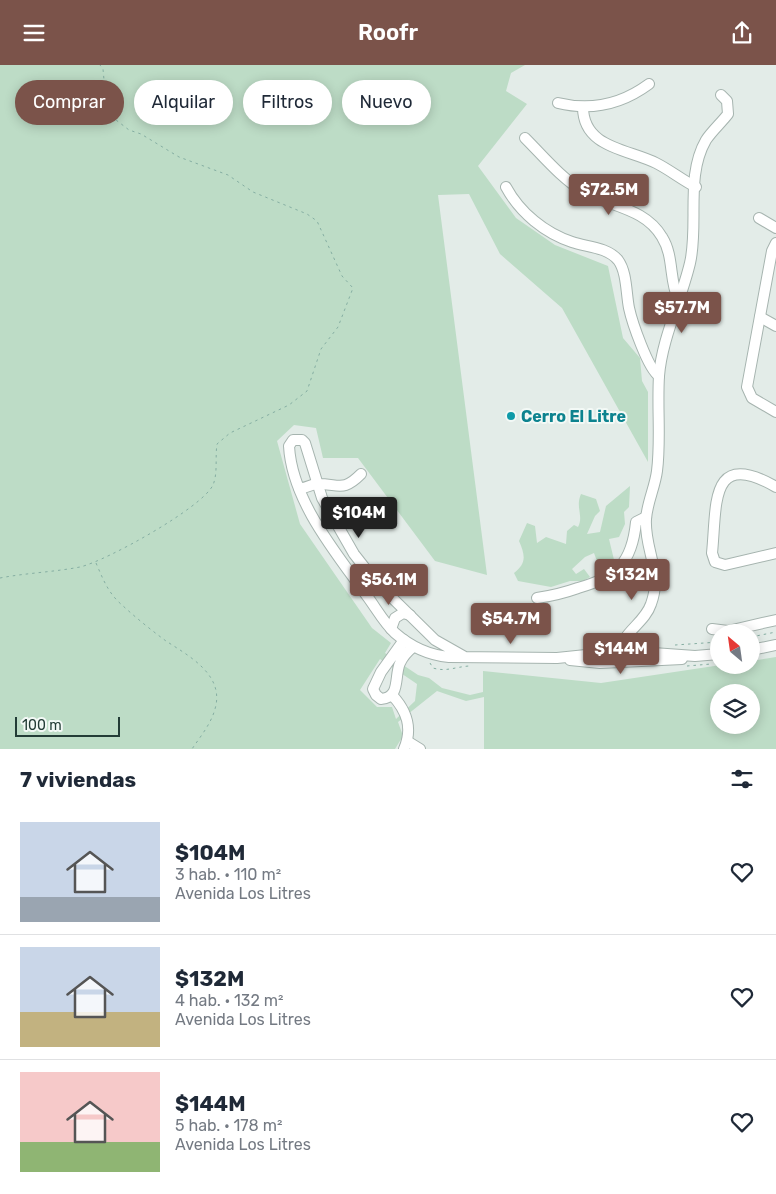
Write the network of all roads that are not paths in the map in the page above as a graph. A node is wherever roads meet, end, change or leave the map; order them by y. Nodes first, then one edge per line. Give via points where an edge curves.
1 (649, 84) dead end
2 (722, 95) dead end
3 (558, 103) dead end
4 (583, 107) junction
5 (525, 138) dead end
6 (506, 187) dead end
7 (696, 187) junction
8 (759, 218) dead end
9 (776, 228) edge
10 (776, 243) edge
11 (679, 301) junction
12 (760, 317) junction
13 (776, 326) edge
14 (659, 376) junction
15 (776, 412) edge
16 (361, 474) dead end
17 (316, 483) junction
18 (776, 487) edge
19 (299, 488) junction
20 (646, 517) junction
21 (776, 553) edge
22 (537, 598) dead end
23 (410, 615) junction
24 (776, 620) edge
25 (759, 624) edge
26 (391, 629) junction
27 (404, 640) junction
28 (435, 640) junction
29 (776, 645) edge
30 (624, 646) junction
31 (413, 647) junction
32 (760, 648) edge
33 (426, 653) junction
34 (710, 655) edge
35 (465, 657) junction
36 (585, 658) junction
37 (660, 658) junction
38 (392, 695) junction
39 (405, 745) edge
40 (420, 749) edge

1 - 4 street via 613,103
2 - 7 street via 727,101 728,114 706,141
3 - 4 street
4 - 7 street via 588,128 599,141 654,162
5 - 11 street via 551,165 585,192 636,213 654,226 669,253
6 - 14 street via 524,211 548,231 572,242 604,250 617,259 623,271 636,331 651,367
7 - 11 street via 690,264
8 - 9 street
10 - 12 street
11 - 14 street
12 - 13 street
12 - 15 street via 747,390 755,401
14 - 20 street via 657,472
16 - 17 street via 346,486
17 - 19 street via 305,489
17 - 19 street via 305,443 297,439 289,446
17 - 23 street via 336,526 354,554 376,582
18 - 21 street via 738,472 723,481 712,553 715,561 725,565
19 - 26 street via 314,518
20 - 22 street via 636,522 630,554 608,578
20 - 30 street via 646,534 655,564 654,591 645,616
23 - 26 street via 403,613 395,618
23 - 28 street
24 - 25 street
26 - 27 street
27 - 31 street
27 - 38 street via 373,689 381,699
28 - 33 street via 432,650
28 - 35 street
29 - 32 street
30 - 36 street
30 - 37 street
31 - 33 street
31 - 38 street via 400,662
33 - 35 street
34 - 37 street
35 - 36 street
36 - 37 street
38 - 39 street via 408,720
39 - 40 street

